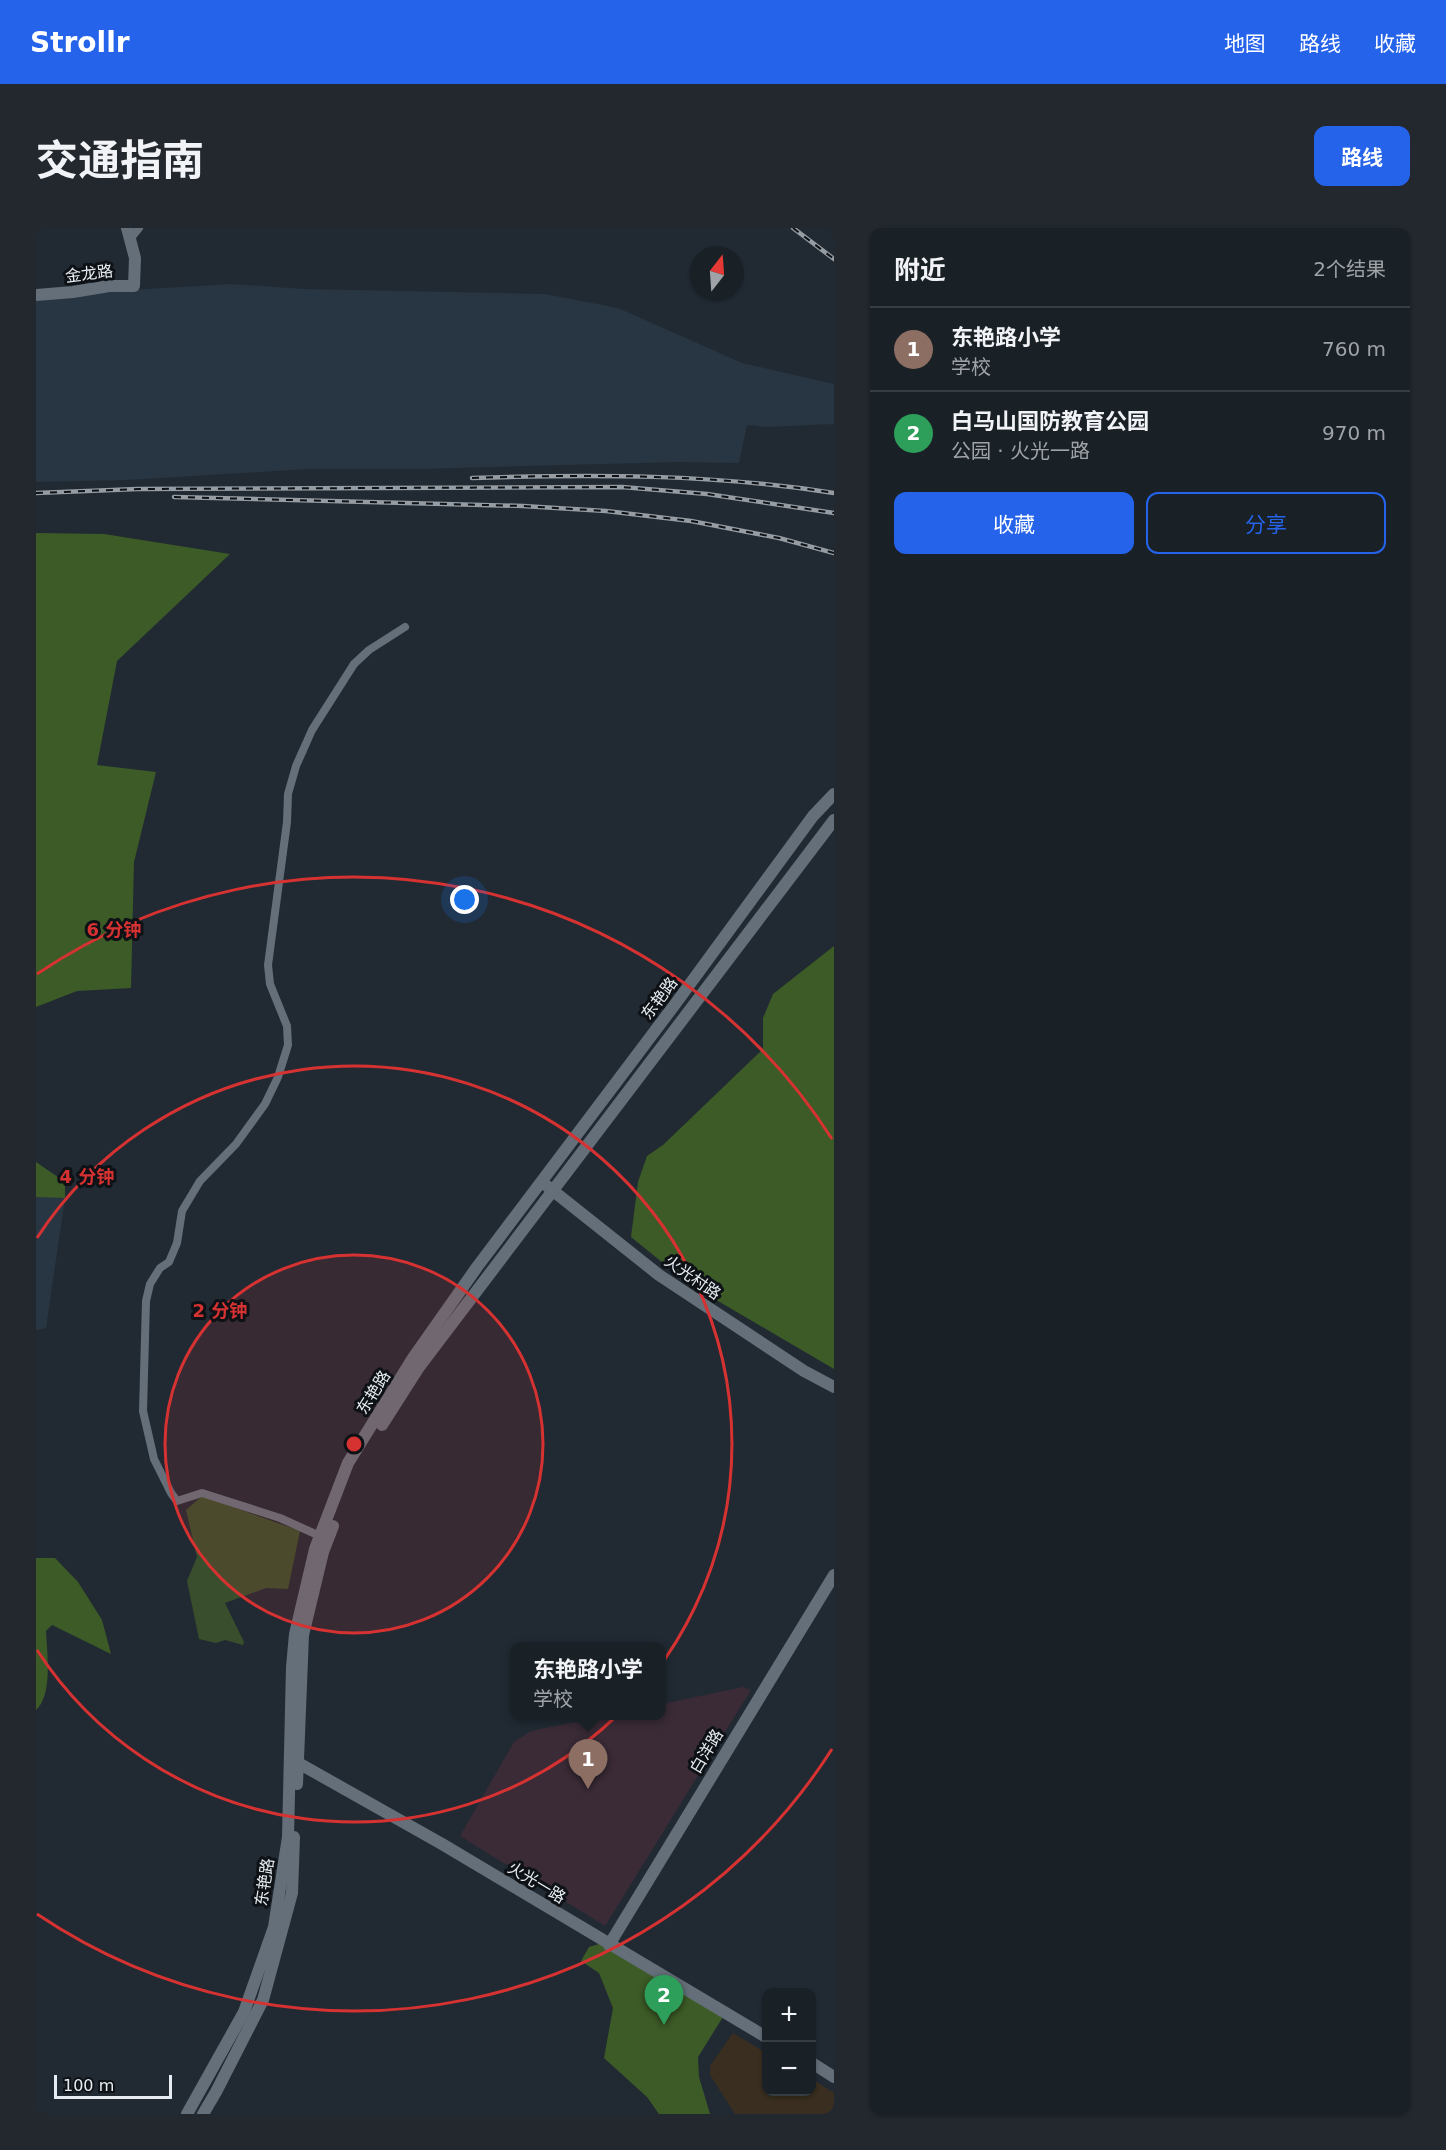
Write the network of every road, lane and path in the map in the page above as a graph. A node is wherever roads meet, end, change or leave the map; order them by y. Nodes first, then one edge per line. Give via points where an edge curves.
1 (132, 231) edge
2 (36, 295) edge
3 (405, 627) dead end
4 (834, 794) edge
5 (834, 820) edge
6 (542, 1181) junction
7 (553, 1191) junction
8 (834, 1387) edge
9 (320, 1536) junction
10 (834, 1575) edge
11 (293, 1760) junction
12 (609, 1945) junction
13 (762, 2035) edge
14 (816, 2066) edge
15 (834, 2077) edge
16 (187, 2114) edge
17 (203, 2114) edge

1 - 2 main road, 金龙路 via 134,286
3 - 9 street via 354,664 312,730 296,766 288,794 268,964 270,984 287,1026 288,1045 265,1104 236,1144 200,1181 182,1211 177,1243 169,1262 150,1284 146,1301 142,1412 154,1459 171,1493 177,1501 202,1493 280,1518
4 - 6 main road, 东艳路 via 813,816
5 - 7 main road, 东艳路
6 - 7 main road, 火光村路
6 - 9 main road, 东艳路 via 407,1368 348,1463
7 - 8 main road, 火光村路 via 659,1275
7 - 11 main road, 东艳路 via 419,1367 356,1464 323,1552 303,1635
9 - 11 main road, 东艳路 via 295,1634
10 - 12 main road, 白洋路
11 - 12 main road, 火光一路
11 - 16 main road, 东艳路 via 288,1837 274,1927 244,2012
11 - 17 main road, 东艳路 via 292,1893 263,2000
12 - 13 main road, 火光一路
14 - 15 main road

